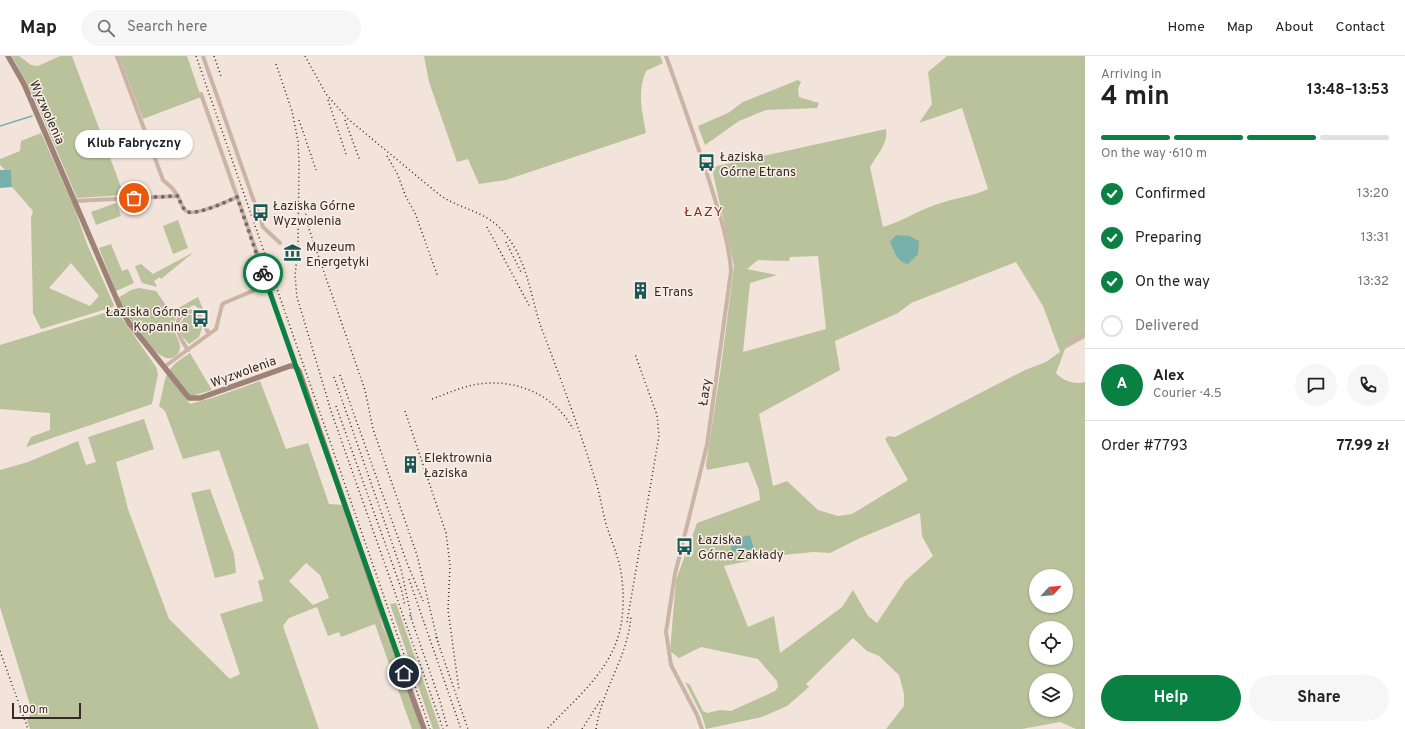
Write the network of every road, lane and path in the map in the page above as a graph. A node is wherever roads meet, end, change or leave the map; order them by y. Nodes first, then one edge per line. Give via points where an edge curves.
1 (8, 56) edge
2 (117, 56) edge
3 (203, 56) edge
4 (666, 56) edge
5 (201, 94) dead end
6 (178, 196) junction
7 (237, 197) junction
8 (74, 201) junction
9 (280, 243) dead end
10 (267, 285) junction
11 (209, 334) junction
12 (1085, 334) edge
13 (1067, 343) dead end
14 (188, 350) junction
15 (295, 366) junction
16 (164, 367) junction
17 (424, 729) edge
18 (702, 729) edge

1 - 8 street, Wyzwolenia via 24,84
2 - 6 street via 163,180
3 - 9 street via 263,227
4 - 18 street, Łazy via 725,232 731,266 707,445 675,574 666,632 671,665
5 - 7 street
6 - 7 street via 184,209 190,212 198,212
6 - 8 street
7 - 10 street
8 - 16 street, Wyzwolenia via 120,307 129,323
10 - 11 street via 224,303 216,329
10 - 15 street
11 - 14 street
11 - 14 street via 198,313 193,311 181,315 177,322 177,330
12 - 13 street
14 - 16 street
15 - 16 street, Wyzwolenia via 193,400
15 - 17 street, Wyzwolenia via 299,371

